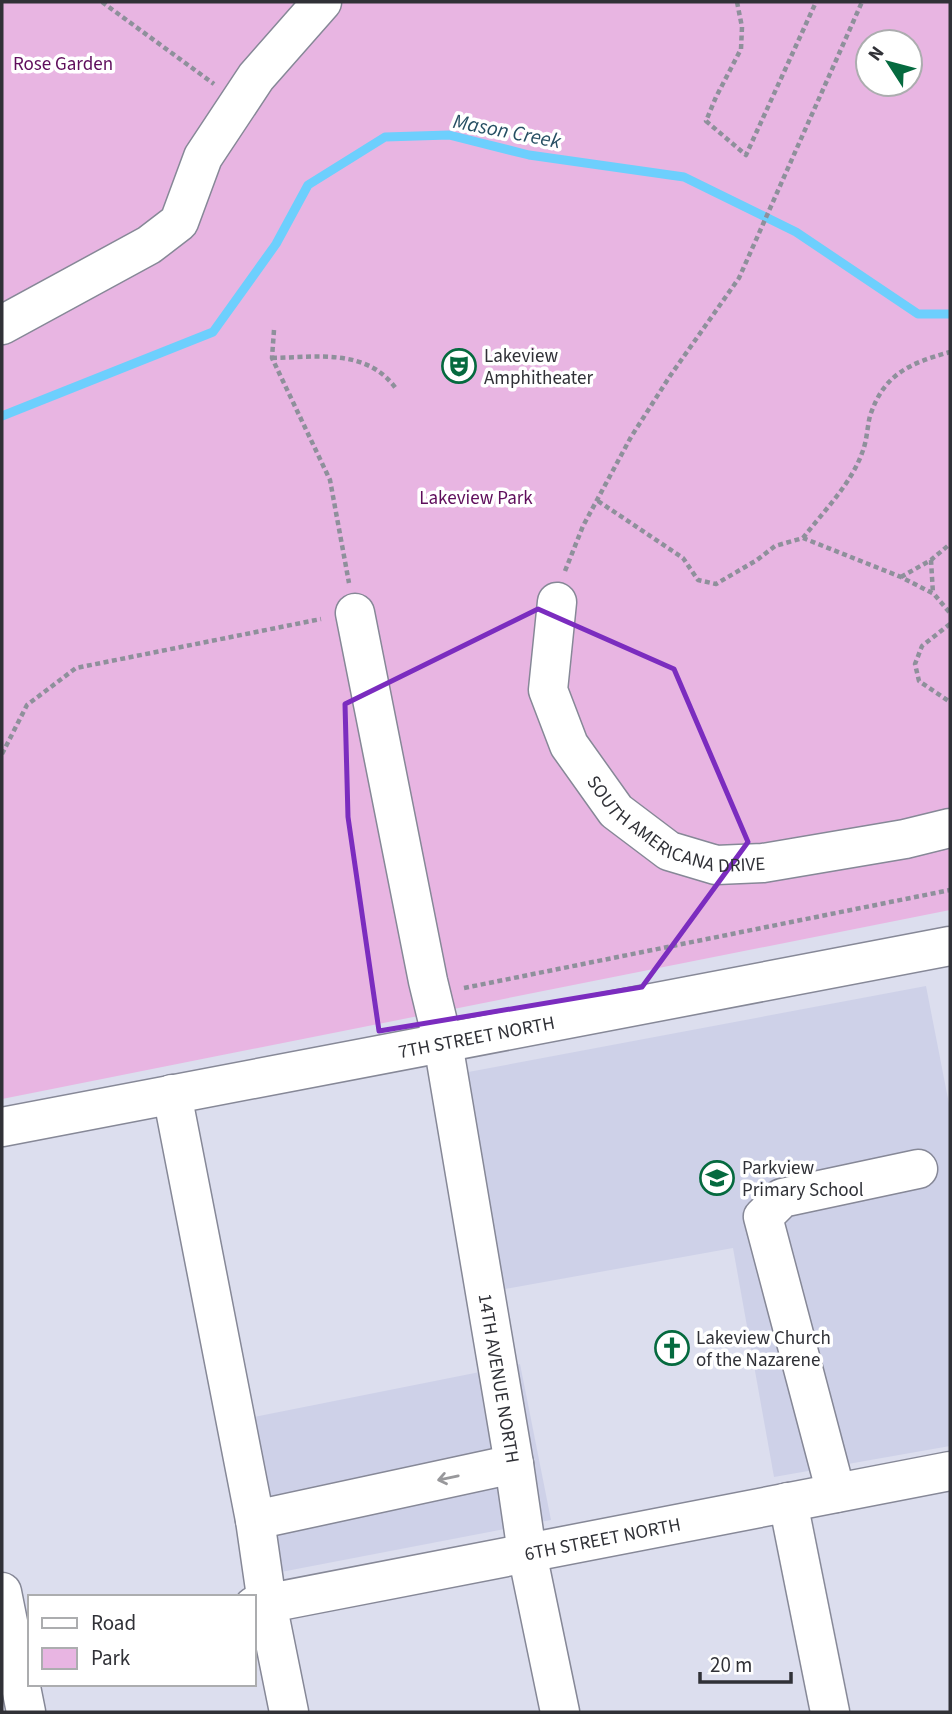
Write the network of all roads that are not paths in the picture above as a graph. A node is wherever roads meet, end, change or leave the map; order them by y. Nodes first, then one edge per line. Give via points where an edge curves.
1 (321, 2) edge
2 (2, 325) edge
3 (557, 603) road end
4 (355, 612) road end
5 (950, 828) edge
6 (950, 946) edge
7 (443, 1043) junction
8 (172, 1094) junction
9 (2, 1127) edge
10 (918, 1169) dead end
11 (514, 1464) junction
12 (950, 1471) edge
13 (835, 1493) junction
14 (788, 1502) junction
15 (255, 1520) junction
16 (527, 1553) junction
17 (2, 1592) edge
18 (260, 1604) edge
19 (15, 1652) edge
20 (26, 1712) edge
21 (289, 1712) edge
22 (560, 1712) edge
23 (830, 1712) edge

1 - 2 street via 256,77 203,157 179,222 149,245
3 - 5 street, SOUTH AMERICANA DRIVE via 548,690 569,745 616,811 669,851 716,865 763,863
4 - 7 street, 14TH AVENUE NORTH
6 - 7 street, 7TH STREET NORTH
7 - 8 street, 7TH STREET NORTH
7 - 11 street, 14TH AVENUE NORTH
8 - 9 street, 7TH STREET NORTH
8 - 15 street
10 - 13 street via 782,1198 763,1217
11 -> 15 street
11 - 16 street, 14TH AVENUE NORTH
12 - 13 street, 6TH STREET NORTH
13 - 14 street, 6TH STREET NORTH
14 - 16 street, 6TH STREET NORTH
14 - 23 street
15 - 18 street
16 - 18 street, 6TH STREET NORTH
16 - 22 street, 14TH AVENUE NORTH
17 - 19 street
18 - 21 street
19 - 20 street

